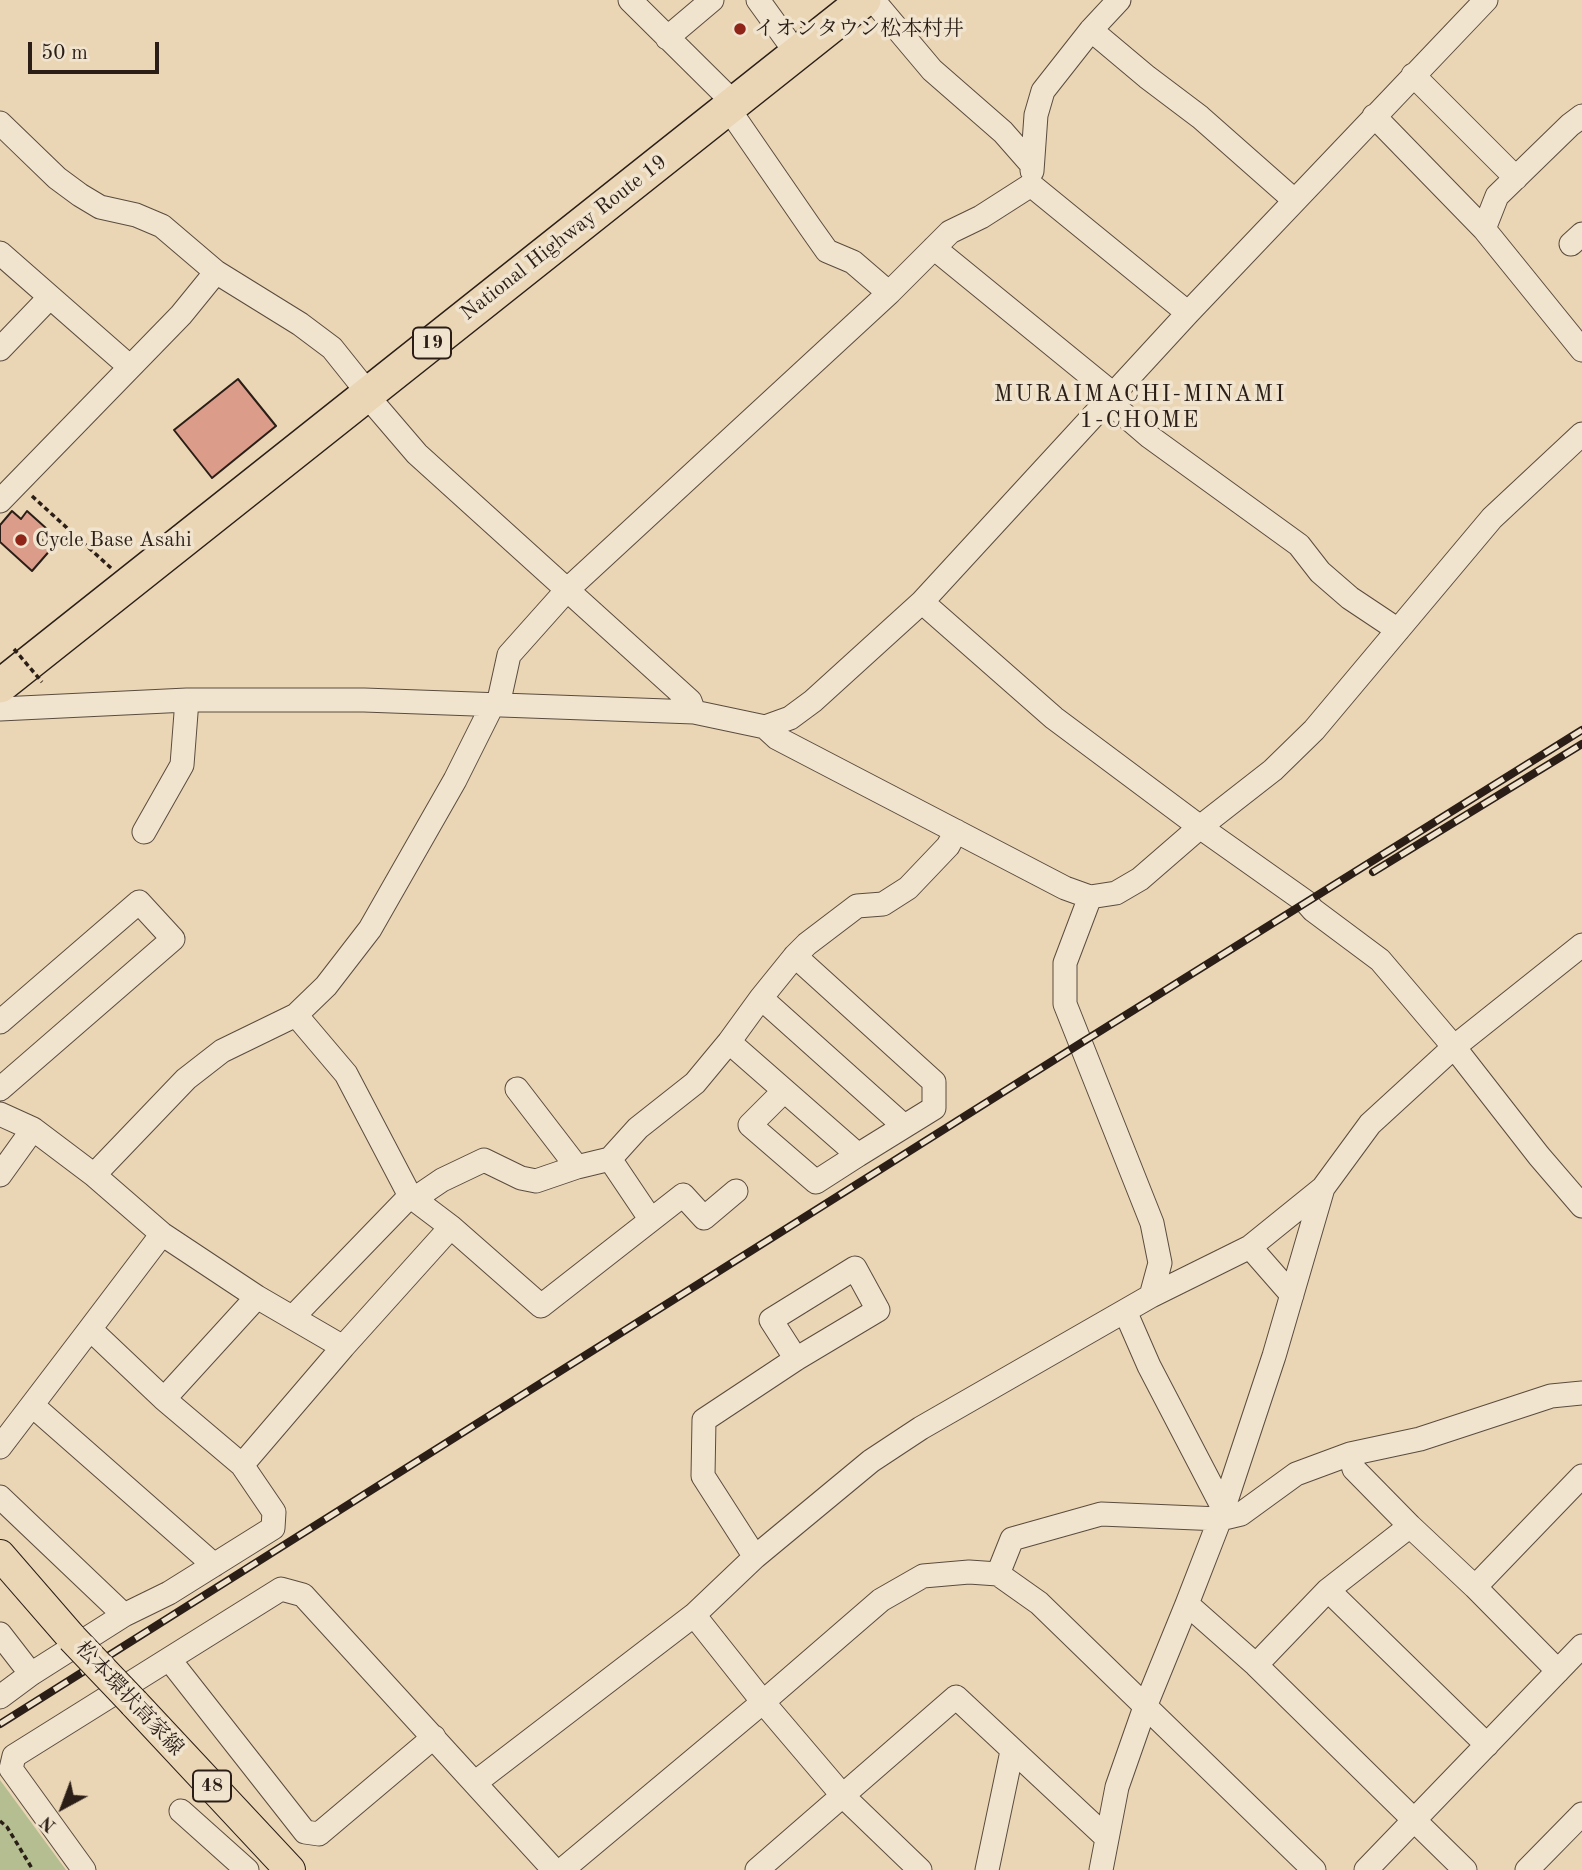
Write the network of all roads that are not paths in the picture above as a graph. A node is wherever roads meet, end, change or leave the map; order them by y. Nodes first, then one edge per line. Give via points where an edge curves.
1 (630, 0) edge
2 (712, 0) edge
3 (758, 0) edge
4 (864, 0) edge
5 (873, 0) edge
6 (1119, 0) edge
7 (1486, 0) edge
8 (1091, 30) junction
9 (667, 38) junction
10 (797, 54) junction
11 (1413, 75) junction
12 (731, 106) junction
13 (1374, 116) junction
14 (1582, 116) edge
15 (0, 123) edge
16 (1032, 175) junction
17 (1516, 178) junction
18 (1294, 201) junction
19 (1484, 229) junction
20 (934, 248) junction
21 (0, 253) edge
22 (216, 272) junction
23 (889, 293) junction
24 (50, 297) junction
25 (1188, 313) junction
26 (0, 349) edge
27 (1582, 350) edge
28 (130, 367) junction
29 (368, 393) junction
30 (1110, 397) junction
31 (1582, 434) edge
32 (0, 500) edge
33 (567, 590) junction
34 (922, 602) junction
35 (1398, 630) junction
36 (0, 686) edge
37 (187, 700) junction
38 (495, 704) junction
39 (0, 709) edge
40 (694, 712) junction
41 (765, 727) junction
42 (1200, 827) junction
43 (956, 831) junction
44 (144, 832) dead end
45 (1090, 897) junction
46 (1582, 945) edge
47 (795, 956) junction
48 (761, 998) junction
49 (296, 1015) junction
50 (0, 1022) edge
51 (729, 1042) junction
52 (1454, 1047) junction
53 (0, 1089) edge
54 (517, 1089) dead end
55 (784, 1090) junction
56 (0, 1114) edge
57 (904, 1126) junction
58 (33, 1129) junction
59 (858, 1155) junction
60 (610, 1159) junction
61 (577, 1167) junction
62 (0, 1175) edge
63 (94, 1175) junction
64 (1323, 1188) junction
65 (736, 1191) dead end
66 (412, 1198) junction
67 (1582, 1206) edge
68 (651, 1220) junction
69 (451, 1227) junction
70 (162, 1234) junction
71 (1250, 1247) junction
72 (1292, 1295) junction
73 (1151, 1296) junction
74 (257, 1297) junction
75 (1125, 1311) junction
76 (293, 1317) junction
77 (90, 1329) junction
78 (343, 1347) junction
79 (796, 1359) junction
80 (1582, 1393) edge
81 (164, 1399) junction
82 (32, 1405) junction
83 (0, 1447) edge
84 (1350, 1454) junction
85 (242, 1465) junction
86 (1582, 1476) edge
87 (0, 1497) edge
88 (1222, 1513) junction
89 (1410, 1526) junction
90 (0, 1555) edge
91 (755, 1557) junction
92 (214, 1565) junction
93 (998, 1574) junction
94 (1475, 1587) junction
95 (1328, 1590) junction
96 (1187, 1604) junction
97 (124, 1615) junction
98 (694, 1615) junction
99 (0, 1633) edge
100 (1582, 1646) edge
101 (169, 1659) junction
102 (1256, 1665) junction
103 (1558, 1671) junction
104 (31, 1674) junction
105 (0, 1697) edge
106 (763, 1702) junction
107 (1145, 1707) junction
108 (434, 1737) junction
109 (1487, 1745) junction
110 (1013, 1751) junction
111 (475, 1782) junction
112 (843, 1796) junction
113 (181, 1811) dead end
114 (1582, 1814) edge
115 (1414, 1822) junction
116 (1107, 1838) junction
117 (84, 1870) edge
118 (247, 1870) edge
119 (290, 1870) edge
120 (554, 1870) edge
121 (562, 1870) edge
122 (757, 1870) edge
123 (920, 1870) edge
124 (986, 1870) edge
125 (1101, 1870) edge
126 (1314, 1870) edge
127 (1366, 1870) edge
128 (1465, 1870) edge
129 (1527, 1870) edge

1 - 9 street
2 - 9 street
3 - 10 street
4 - 10 highway, National Highway Route 19 / 19
5 - 16 street via 932,70 1003,132
6 - 8 street
7 - 11 street
8 - 16 street via 1043,91 1036,115
8 - 18 street via 1200,117
9 - 12 street
10 - 12 highway, National Highway Route 19 / 19
11 - 13 street
11 - 17 street
12 - 23 street via 827,251 853,262
12 - 29 highway, National Highway Route 19 / 19
13 - 18 street
13 - 19 street
14 - 17 street
15 - 22 street via 80,195 100,207 162,226
16 - 20 street
16 - 25 street
17 - 19 street via 1497,196
18 - 25 street
19 - 27 street
20 - 23 street
20 - 30 street
21 - 24 street
22 - 28 street
22 - 29 street via 332,348
23 - 33 street
24 - 26 street
24 - 28 street
25 - 30 street
28 - 32 street
29 - 33 street via 417,454
29 - 36 highway, National Highway Route 19 / 19
30 - 34 street
30 - 35 street via 1150,437 1298,545 1350,598
31 - 35 street via 1492,518
33 - 38 street via 509,655
33 - 40 street via 690,702
34 - 41 street via 813,701 790,718
34 - 42 street via 1054,718
35 - 42 street via 1306,738
37 - 38 street
37 - 39 street
37 - 44 street via 182,765
38 - 40 street
38 - 49 street via 370,929 326,986
40 - 41 street
41 - 43 street via 776,738
42 - 45 street via 1140,879 1116,893
42 - 52 street via 1380,960
43 - 45 street
43 - 47 street via 948,846 908,888 883,904 857,906
45 - 73 street via 1065,963 1065,1004 1152,1223 1160,1263
46 - 52 street
47 - 48 street
47 - 57 street via 934,1082 933,1108
48 - 51 street
48 - 57 street
49 - 63 street via 222,1051 186,1079
49 - 66 street via 346,1074
50 - 53 street via 139,902 173,939
51 - 55 street
51 - 60 street via 695,1083 638,1128
52 - 64 street via 1370,1124
52 - 67 street
54 - 61 street
55 - 59 street
55 - 59 street via 751,1125 760,1133 816,1182
56 - 58 street
57 - 59 street
58 - 62 street
58 - 63 street
60 - 61 street
60 - 68 street
61 - 66 street via 536,1181 484,1160
63 - 70 street
64 - 71 street
64 - 72 street
65 - 68 street via 704,1218 683,1195
66 - 69 street
66 - 76 street
68 - 69 street via 541,1306
69 - 78 street
70 - 74 street
70 - 77 street
71 - 72 street
71 - 73 street
72 - 88 street
73 - 75 street
74 - 76 street
74 - 81 street
75 - 88 street
75 - 91 street via 881,1454
76 - 78 street
77 - 81 street
77 - 82 street
78 - 85 street
79 - 79 street via 878,1310 855,1268 771,1320
79 - 91 street via 704,1420 703,1476
80 - 84 street via 1551,1396 1420,1439
81 - 85 street
82 - 83 street
82 - 92 street
84 - 88 street via 1296,1474 1241,1514
84 - 89 street via 1354,1469
85 - 92 street via 274,1512 273,1528
86 - 94 street
87 - 97 street
88 - 93 street via 1101,1514 1012,1539
88 - 96 street
89 - 94 street
89 - 95 street
90 - 119 main road, 松本環状高家線 / 48, bridge
91 - 98 street
92 - 97 street
93 - 106 street via 923,1576 881,1600
93 - 107 street via 1039,1603
94 - 103 street
95 - 102 street
95 - 109 street
96 - 102 street
96 - 107 street
97 - 104 street
98 - 106 street
98 - 111 street
99 - 104 street
100 - 103 street
101 - 108 street via 281,1590 303,1595
101 - 108 street via 305,1832 319,1834
101 - 117 street via 13,1756 11,1769
102 - 115 street
103 - 109 street
104 - 105 street
106 - 112 street
106 - 121 street
107 - 116 street via 1117,1787
107 - 126 street
108 - 111 street
109 - 115 street
110 - 112 street via 956,1697
110 - 116 street
110 - 124 street
111 - 120 street
112 - 122 street
112 - 123 street
113 - 118 street
114 - 129 street
115 - 127 street
115 - 128 street
116 - 125 street

